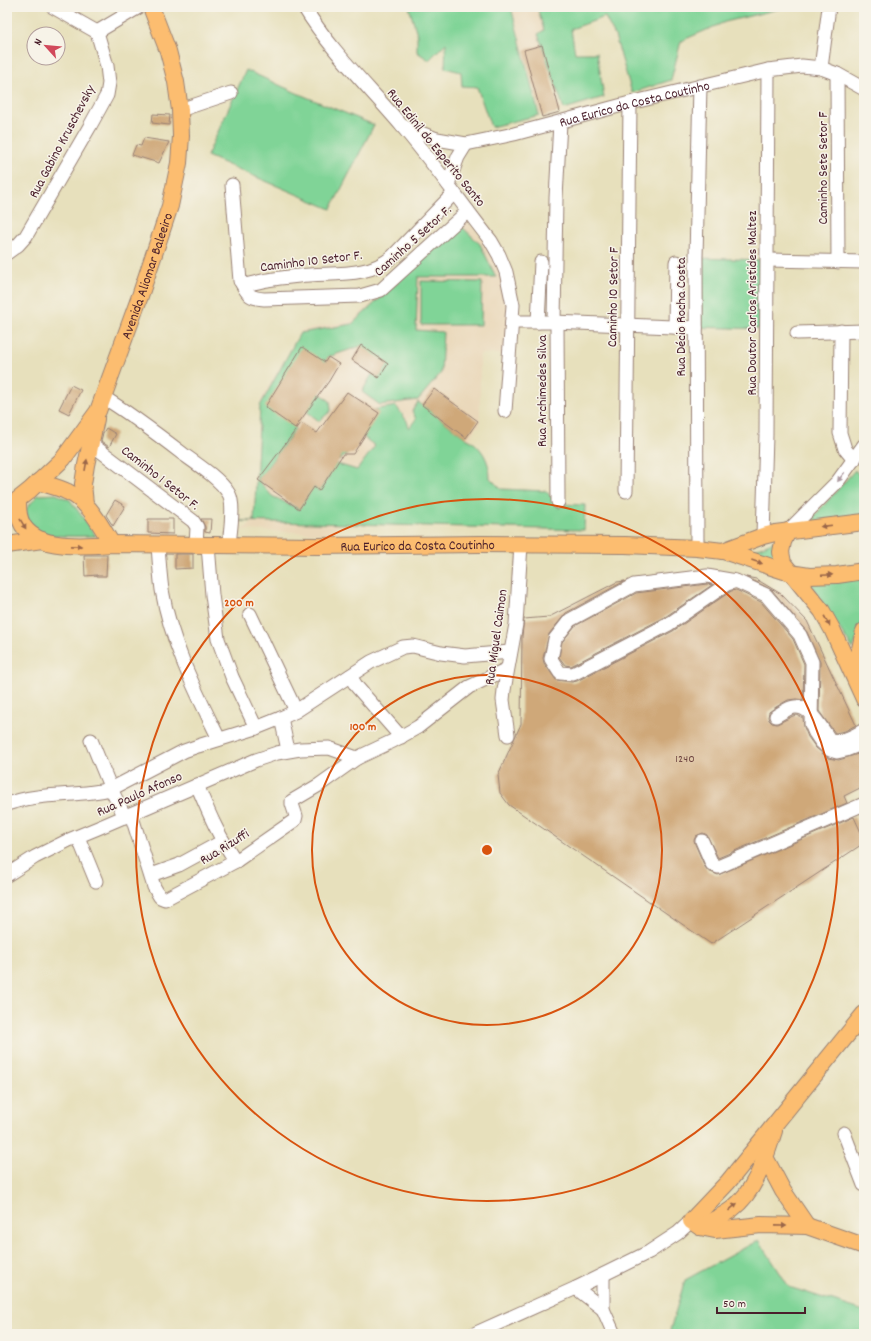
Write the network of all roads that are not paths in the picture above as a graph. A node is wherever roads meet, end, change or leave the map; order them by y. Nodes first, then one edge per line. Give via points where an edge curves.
1 (53, 7) edge
2 (139, 7) edge
3 (151, 7) edge
4 (304, 7) edge
5 (829, 7) edge
6 (97, 32) junction
7 (820, 68) junction
8 (768, 70) junction
9 (837, 74) junction
10 (700, 86) junction
11 (864, 89) edge
12 (232, 93) dead end
13 (630, 103) junction
14 (180, 110) junction
15 (560, 122) junction
16 (402, 126) junction
17 (466, 144) junction
18 (232, 185) dead end
19 (451, 189) junction
20 (468, 211) junction
21 (7, 253) edge
22 (768, 260) junction
23 (541, 262) dead end
24 (676, 262) dead end
25 (838, 262) junction
26 (864, 262) edge
27 (242, 284) junction
28 (512, 322) junction
29 (538, 322) junction
30 (556, 322) junction
31 (628, 326) junction
32 (675, 327) junction
33 (696, 328) junction
34 (841, 331) junction
35 (864, 331) edge
36 (797, 333) dead end
37 (101, 404) junction
38 (504, 411) dead end
39 (90, 443) junction
40 (864, 445) edge
41 (854, 460) junction
42 (38, 482) junction
43 (626, 491) dead end
44 (558, 502) dead end
45 (13, 504) edge
46 (85, 504) junction
47 (864, 522) edge
48 (788, 531) junction
49 (763, 536) junction
50 (42, 540) junction
51 (112, 544) junction
52 (521, 544) junction
53 (7, 545) edge
54 (158, 545) junction
55 (202, 545) junction
56 (229, 545) junction
57 (697, 548) junction
58 (723, 551) junction
59 (864, 571) edge
60 (790, 573) junction
61 (736, 581) junction
62 (250, 614) dead end
63 (864, 631) edge
64 (510, 652) junction
65 (507, 669) junction
66 (350, 676) junction
67 (854, 676) junction
68 (864, 699) edge
69 (296, 711) junction
70 (811, 712) junction
71 (776, 716) dead end
72 (281, 718) junction
73 (256, 728) junction
74 (864, 730) edge
75 (508, 735) dead end
76 (400, 737) junction
77 (219, 739) junction
78 (91, 740) dead end
79 (864, 743) edge
80 (288, 750) junction
81 (357, 758) junction
82 (197, 785) junction
83 (111, 789) junction
84 (7, 804) edge
85 (864, 804) edge
86 (128, 816) junction
87 (78, 837) junction
88 (223, 841) junction
89 (702, 841) dead end
90 (236, 861) junction
91 (7, 875) edge
92 (151, 875) junction
93 (96, 881) dead end
94 (864, 1014) edge
95 (844, 1134) dead end
96 (760, 1153) junction
97 (864, 1185) edge
98 (696, 1224) junction
99 (807, 1226) junction
100 (864, 1246) edge
101 (603, 1275) junction
102 (576, 1288) junction
103 (603, 1309) junction
104 (474, 1334) edge
105 (614, 1334) edge

1 - 6 street
2 - 6 street
3 - 14 main road, Avenida Aliomar Baleeiro via 168,51
4 - 16 street, Rua Edinil do Esperito Santo via 339,55
5 - 7 street
6 - 21 street, Rua Gabino Kruschevsky via 107,66 107,95 26,236
7 - 8 street, Rua Eurico da Costa Coutinho via 802,66
7 - 9 street, Rua Eurico da Costa Coutinho
8 - 10 street, Rua Eurico da Costa Coutinho
8 - 22 street, Rua Doutor Carlos Aristides Maltez
9 - 11 street, Rua Eurico da Costa Coutinho
9 - 25 street, Caminho Sete Setor F
10 - 13 street, Rua Eurico da Costa Coutinho
10 - 33 street, Rua Décio Rocha Costa
12 - 14 street
13 - 15 street, Rua Eurico da Costa Coutinho
13 - 31 street, Caminho 10 Setor F
14 - 37 main road, Avenida Aliomar Baleeiro via 179,163 170,206
15 - 17 street, Rua Eurico da Costa Coutinho
15 - 30 street, Rua Archimedes Silva via 556,198
16 - 17 street, Rua Eurico da Costa Coutinho via 437,139
16 - 19 street, Rua Edinil do Esperito Santo
17 - 19 street via 458,156
18 - 27 street
19 - 20 street, Rua Edinil do Esperito Santo
19 - 27 street, Caminho 10 Setor F. via 393,256 378,266 354,272 303,275
20 - 27 street, Caminho 5 Setor F. via 381,290 372,294 264,299 252,298
20 - 28 street, Rua Edinil do Esperito Santo via 491,241 506,272 513,305
22 - 25 street
22 - 49 street, Rua Doutor Carlos Aristides Maltez
23 - 29 street
24 - 32 street
25 - 26 street
28 - 29 street
28 - 38 street, Rua Edinil do Esperito Santo
29 - 30 street
30 - 31 street, Rua Archimedes Silva
30 - 44 street, Rua Archimedes Silva
31 - 32 street, Rua Archimedes Silva
31 - 43 street, Caminho 10 Setor F
32 - 33 street, Rua Archimedes Silva
33 - 57 street, Rua Décio Rocha Costa
34 - 35 street
34 - 36 street
34 - 41 street via 840,433 845,450
37 - 39 main road
37 - 42 main road, Avenida Aliomar Baleeiro via 63,459
37 - 56 street via 128,412 222,486 232,502
46 -> 39 main road via 83,484
39 - 55 street, Caminho 1 Setor F. via 193,521
40 - 41 street
41 -> 48 street via 838,481
42 - 45 main road, Avenida Aliomar Baleeiro
42 - 46 main road via 69,492
45 -> 50 main road, Rua Eurico da Costa Coutinho via 22,524
46 - 51 main road
47 -> 48 main road, Rua Eurico da Costa Coutinho
48 - 49 main road, Rua Eurico da Costa Coutinho
48 - 60 main road via 781,552 782,563
49 - 58 main road, Rua Eurico da Costa Coutinho
50 -> 51 main road, Rua Eurico da Costa Coutinho via 63,545
50 - 53 main road
51 - 54 main road, Rua Eurico da Costa Coutinho
52 - 56 main road, Rua Eurico da Costa Coutinho
52 - 57 main road, Rua Eurico da Costa Coutinho
52 - 64 street, Rua Miguel Caimon via 516,624
54 - 55 main road, Rua Eurico da Costa Coutinho
54 - 77 street via 162,592 173,632
55 - 56 main road, Rua Eurico da Costa Coutinho
55 - 73 street, Caminho 1 Setor F. via 218,639 232,677
57 - 58 main road, Rua Eurico da Costa Coutinho
58 -> 60 main road, Rua Eurico da Costa Coutinho
60 -> 59 main road, Rua Eurico da Costa Coutinho via 809,576
60 -> 67 main road via 822,611
61 - 61 street via 707,576 634,585 570,620 555,639 551,659 560,673 573,674 669,624 727,584
61 - 70 street via 766,595 800,635 812,662
62 - 69 street
63 - 67 main road
64 - 65 street, Rua Miguel Caimon
64 - 66 street via 465,656 413,646 403,647 371,662
65 - 75 street, Rua Miguel Caimon via 503,700
65 - 76 street via 469,687 424,723
66 - 69 street
66 - 76 street via 357,688
67 - 68 main road
69 - 72 street
70 - 71 street via 798,706
70 - 74 street via 830,740 838,742
70 - 79 street via 811,724 815,733 830,750 837,752
72 - 73 street
72 - 80 street
73 - 77 street
76 - 81 street
77 - 83 street via 184,751
78 - 83 street, Rua Rizuffi
80 - 81 street, Rua Paulo Afonso via 329,748
80 - 82 street, Rua Paulo Afonso via 256,760
81 - 90 street, Rua Rizuffi via 295,799 292,803 295,820
82 - 86 street, Rua Paulo Afonso
82 - 88 street
83 - 84 street
83 - 86 street, Rua Rizuffi
85 - 89 street via 718,867 712,864
86 - 87 street, Rua Paulo Afonso
86 - 92 street, Rua Rizuffi
87 - 91 street, Rua Paulo Afonso via 46,851
87 - 93 street
88 - 90 street
88 - 92 street via 179,865
90 - 92 street, Rua Rizuffi via 165,899 162,899 154,887
94 - 96 main road via 778,1120
95 - 97 street
96 - 98 main road via 728,1182
98 -> 96 main road via 733,1208 759,1175
96 - 99 main road
98 -> 99 main road via 715,1230 761,1225
98 - 101 street
99 - 100 main road
101 - 102 street
101 - 103 street
102 - 103 street
102 - 104 street
103 - 105 street

